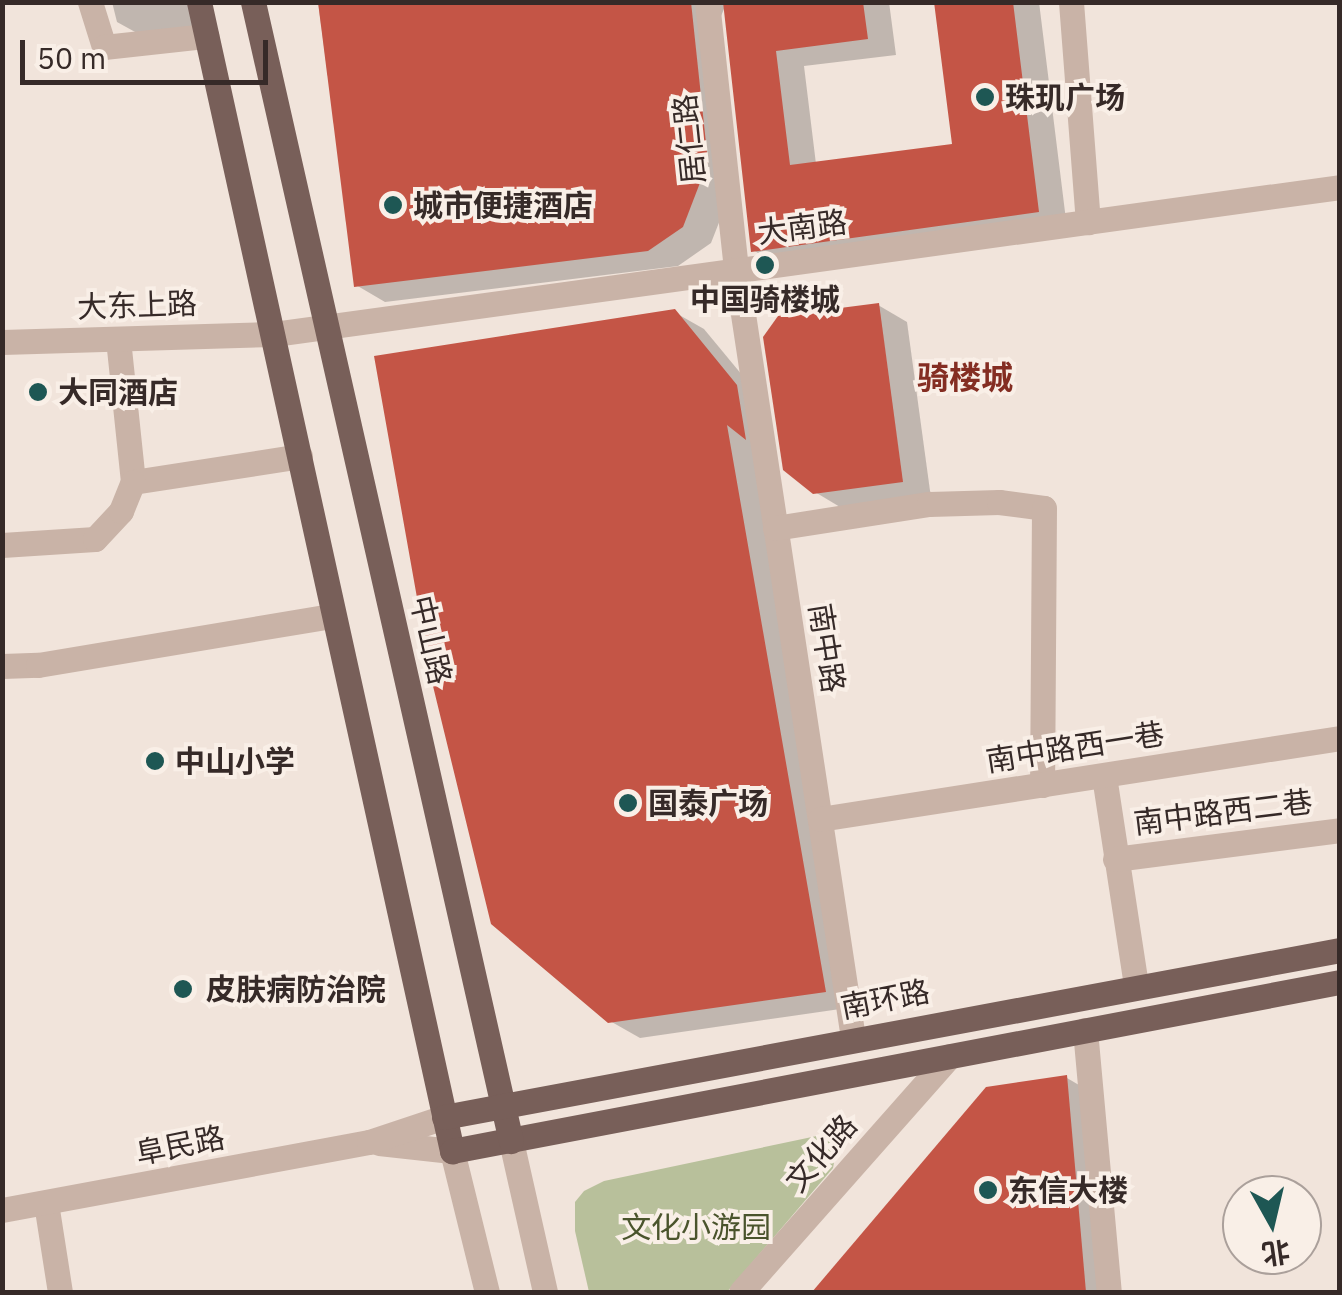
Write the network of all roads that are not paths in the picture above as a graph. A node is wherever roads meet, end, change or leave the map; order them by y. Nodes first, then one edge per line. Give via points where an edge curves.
1 (90, 2) edge
2 (198, 2) edge
3 (254, 2) edge
4 (707, 2) edge
5 (1071, 2) edge
6 (206, 36) junction
7 (1340, 188) edge
8 (1088, 222) junction
9 (736, 268) junction
10 (326, 326) junction
11 (274, 334) junction
12 (118, 339) junction
13 (2, 342) edge
14 (300, 456) junction
15 (133, 482) junction
16 (776, 528) junction
17 (2, 545) edge
18 (332, 616) junction
19 (2, 666) edge
20 (1340, 738) edge
21 (1104, 776) junction
22 (1042, 785) junction
23 (820, 819) junction
24 (1340, 830) edge
25 (1115, 859) junction
26 (1340, 950) edge
27 (1340, 982) edge
28 (1136, 986) junction
29 (1085, 1030) junction
30 (853, 1038) junction
31 (950, 1056) junction
32 (503, 1106) junction
33 (444, 1117) junction
34 (512, 1141) junction
35 (369, 1142) junction
36 (452, 1152) junction
37 (46, 1203) junction
38 (2, 1210) edge
39 (60, 1292) edge
40 (488, 1292) edge
41 (545, 1292) edge
42 (741, 1292) edge
43 (1109, 1292) edge

1 - 6 street via 104,47
2 - 6 main road
3 - 10 main road, 中山路
4 - 9 street, 居仁路
5 - 8 street
6 - 11 main road
7 - 8 street, 大南路
8 - 9 street, 大南路
9 - 10 street, 大南路
9 - 16 street, 南中路
10 - 11 street, 大南路
10 - 32 main road, 中山路
11 - 12 street, 大东上路
11 - 14 main road
12 - 13 street, 大东上路
12 - 15 street
14 - 15 street
14 - 18 main road
15 - 17 street via 122,511 95,539
16 - 22 street via 929,504 1044,508
16 - 23 street, 南中路
18 - 19 street
18 - 33 main road
20 - 21 street, 南中路西一巷
21 - 22 street, 南中路西一巷
21 - 25 street
22 - 23 street, 南中路西一巷
23 - 30 street, 南中路
24 - 25 street, 南中路西二巷
25 - 28 street
26 - 28 main road, 南环路
27 - 29 main road
28 - 30 main road, 南环路
29 - 31 main road
29 - 43 street
30 - 32 main road, 南环路
31 - 34 main road
31 - 42 street, 文化路
32 - 33 main road, 南环路
32 - 34 main road, 中山路
33 - 35 street
33 - 36 main road
34 - 36 main road
34 - 41 street, 中山路
35 - 36 street
35 - 37 street, 阜民路
36 - 40 street
37 - 38 street, 阜民路
37 - 39 street

